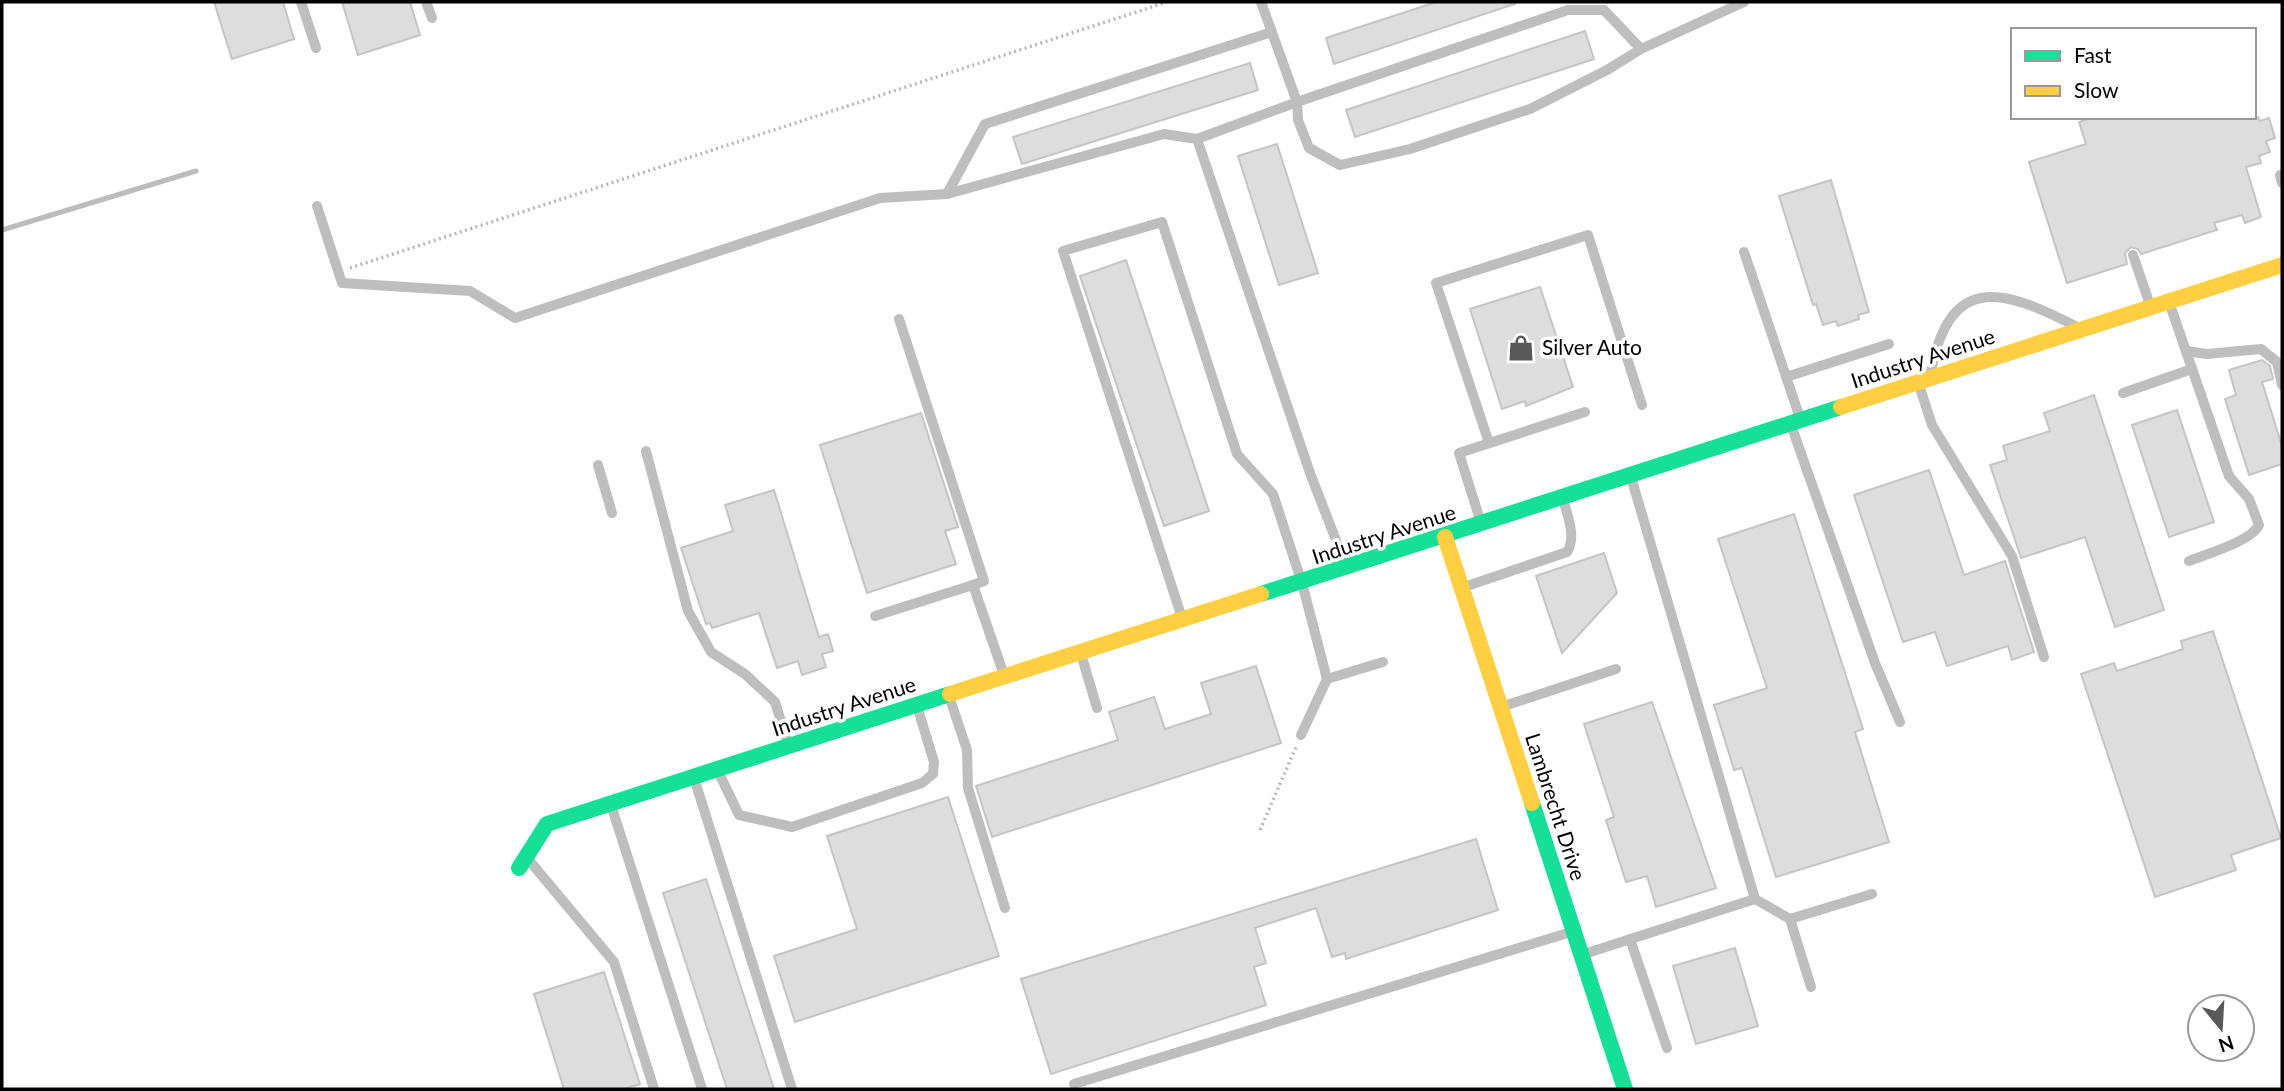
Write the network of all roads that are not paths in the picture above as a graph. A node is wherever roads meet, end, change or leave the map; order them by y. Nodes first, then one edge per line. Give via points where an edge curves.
1 (301, 2) edge
2 (426, 2) edge
3 (1261, 2) edge
4 (1744, 2) edge
5 (432, 18) dead end
6 (1272, 32) junction
7 (316, 48) dead end
8 (1640, 50) junction
9 (1297, 102) junction
10 (1197, 139) junction
11 (947, 194) junction
12 (317, 206) dead end
13 (1744, 252) dead end
14 (2133, 255) dead end
15 (2282, 265) edge
16 (2169, 302) junction
17 (2151, 308) junction
18 (899, 319) dead end
19 (2082, 330) junction
20 (1889, 344) dead end
21 (2186, 351) junction
22 (2192, 369) junction
23 (1787, 377) junction
24 (1924, 382) junction
25 (2282, 385) edge
26 (2123, 393) dead end
27 (1642, 405) dead end
28 (1585, 412) dead end
29 (1796, 423) junction
30 (1489, 443) junction
31 (646, 451) dead end
32 (598, 465) dead end
33 (1631, 477) junction
34 (1563, 499) junction
35 (612, 513) dead end
36 (1482, 525) junction
37 (1445, 537) junction
38 (2189, 561) dead end
39 (1347, 569) junction
40 (1302, 583) junction
41 (973, 585) junction
42 (1462, 588) junction
43 (875, 616) dead end
44 (1182, 621) junction
45 (1081, 654) junction
46 (2044, 657) dead end
47 (1383, 662) dead end
48 (1616, 669) dead end
49 (1005, 678) junction
50 (1327, 679) junction
51 (949, 696) junction
52 (917, 706) junction
53 (1500, 707) junction
54 (1097, 708) dead end
55 (1900, 722) dead end
56 (1301, 735) road end
57 (789, 747) junction
58 (718, 770) junction
59 (693, 778) junction
60 (611, 803) junction
61 (522, 862) joint
62 (1872, 894) dead end
63 (1755, 899) junction
64 (1005, 908) dead end
65 (1790, 919) junction
66 (1573, 931) junction
67 (1630, 939) junction
68 (1581, 955) junction
69 (1811, 987) dead end
70 (1667, 1048) dead end
71 (1073, 1084) dead end
72 (654, 1089) edge
73 (702, 1089) edge
74 (792, 1089) edge
75 (1625, 1089) edge

1 - 7 lane
2 - 5 lane
3 - 6 lane
4 - 8 lane
6 - 9 lane
6 - 11 lane via 985,124
8 - 9 lane via 1604,10 1569,10
8 - 9 lane via 1531,109 1410,149 1340,165 1309,148 1298,120
9 - 10 lane
10 - 11 lane via 1164,134
10 - 39 lane
11 - 12 lane via 880,198 515,318 470,292 342,283
13 - 23 lane
14 - 17 lane
15 - 16 street, Industry Avenue
16 - 17 street, Industry Avenue
16 - 21 lane
17 - 19 street, Industry Avenue
18 - 41 lane via 984,581
19 - 24 street, Industry Avenue
19 - 24 lane via 2015,301 1974,298 1957,308 1944,324
20 - 23 lane
21 - 22 lane
21 - 25 lane via 2207,354 2261,349 2277,362
22 - 26 lane
22 - 38 lane via 2229,476 2249,499 2259,525 2244,539
23 - 29 lane
24 - 29 street, Industry Avenue
24 - 46 lane via 1932,425 2012,556
27 - 30 lane via 1587,235 1436,284
28 - 30 lane
29 - 33 street, Industry Avenue
29 - 55 lane via 1875,663
30 - 36 lane via 1459,453
31 - 57 lane via 688,611 711,652 746,674 775,702
32 - 35 lane
33 - 34 street, Industry Avenue
33 - 63 lane
34 - 36 street, Industry Avenue
34 - 42 lane via 1571,527 1572,545 1567,552
36 - 37 street, Industry Avenue
37 - 39 street, Industry Avenue
37 - 42 street, Lambrecht Drive
39 - 40 street, Industry Avenue
40 - 44 street, Industry Avenue
40 - 44 lane via 1273,494 1237,454 1162,222 1063,251
40 - 50 lane
41 - 43 lane
41 - 49 lane
42 - 53 street, Lambrecht Drive
44 - 45 street, Industry Avenue
45 - 49 street, Industry Avenue
45 - 54 lane
47 - 50 lane
48 - 53 lane
49 - 51 street, Industry Avenue
50 - 56 lane
51 - 52 street, Industry Avenue
51 - 64 lane via 967,750 968,789
52 - 57 street, Industry Avenue
52 - 58 lane via 934,762 933,774 922,783 792,827 739,815
53 - 66 street, Lambrecht Drive
57 - 58 street, Industry Avenue
58 - 59 street, Industry Avenue
59 - 60 street, Industry Avenue
59 - 74 lane
60 - 61 street, Industry Avenue via 547,824
60 - 73 lane
61 - 72 lane via 614,962
62 - 65 lane
63 - 65 lane
63 - 67 lane
65 - 69 lane
66 - 68 street, Lambrecht Drive
66 - 71 lane
67 - 68 lane
67 - 70 lane
68 - 75 street, Lambrecht Drive

